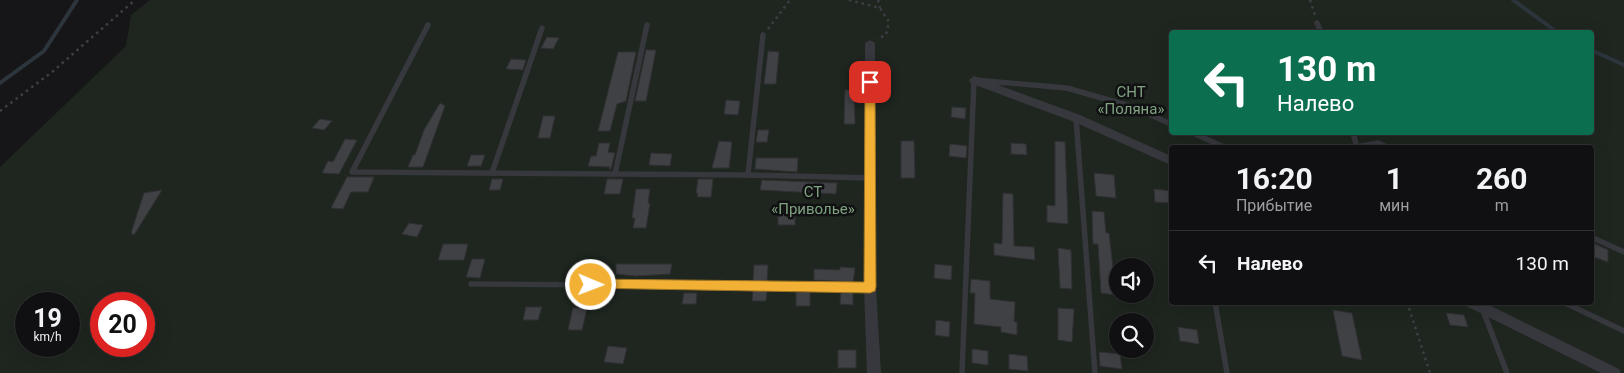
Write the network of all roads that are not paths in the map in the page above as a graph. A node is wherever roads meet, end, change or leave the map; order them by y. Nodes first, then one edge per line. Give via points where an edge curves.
1 (1317, 23) road end
2 (428, 25) dead end
3 (648, 25) dead end
4 (542, 28) dead end
5 (1320, 30) edge
6 (763, 35) road end
7 (870, 43) road end
8 (974, 80) junction
9 (1076, 118) junction
10 (1169, 123) edge
11 (1198, 135) edge
12 (1220, 145) edge
13 (1365, 145) edge
14 (1384, 145) edge
15 (1169, 160) edge
16 (492, 173) junction
17 (615, 174) junction
18 (748, 176) junction
19 (871, 178) junction
20 (1594, 238) edge
21 (1624, 252) edge
22 (471, 284) dead end
23 (870, 287) junction
24 (1216, 305) edge
25 (1476, 305) edge
26 (1569, 305) edge
27 (1624, 332) edge
28 (874, 373) edge
29 (962, 373) edge
30 (1095, 373) edge
31 (1227, 373) edge
32 (1507, 373) edge
33 (1614, 373) edge

1 - 5 lane
2 - 16 lane via 352,172
3 - 17 lane
4 - 16 lane
6 - 18 lane
7 - 19 street
8 - 9 street
8 - 10 lane via 1067,88 1133,107
8 - 29 lane
9 - 15 street
9 - 30 lane
11 - 12 lane
13 - 14 lane via 1378,142
16 - 17 lane
17 - 18 lane
18 - 19 lane
19 - 23 street
20 - 21 lane
22 - 23 lane
23 - 28 street
24 - 31 lane
25 - 32 lane
25 - 33 street
26 - 27 lane

